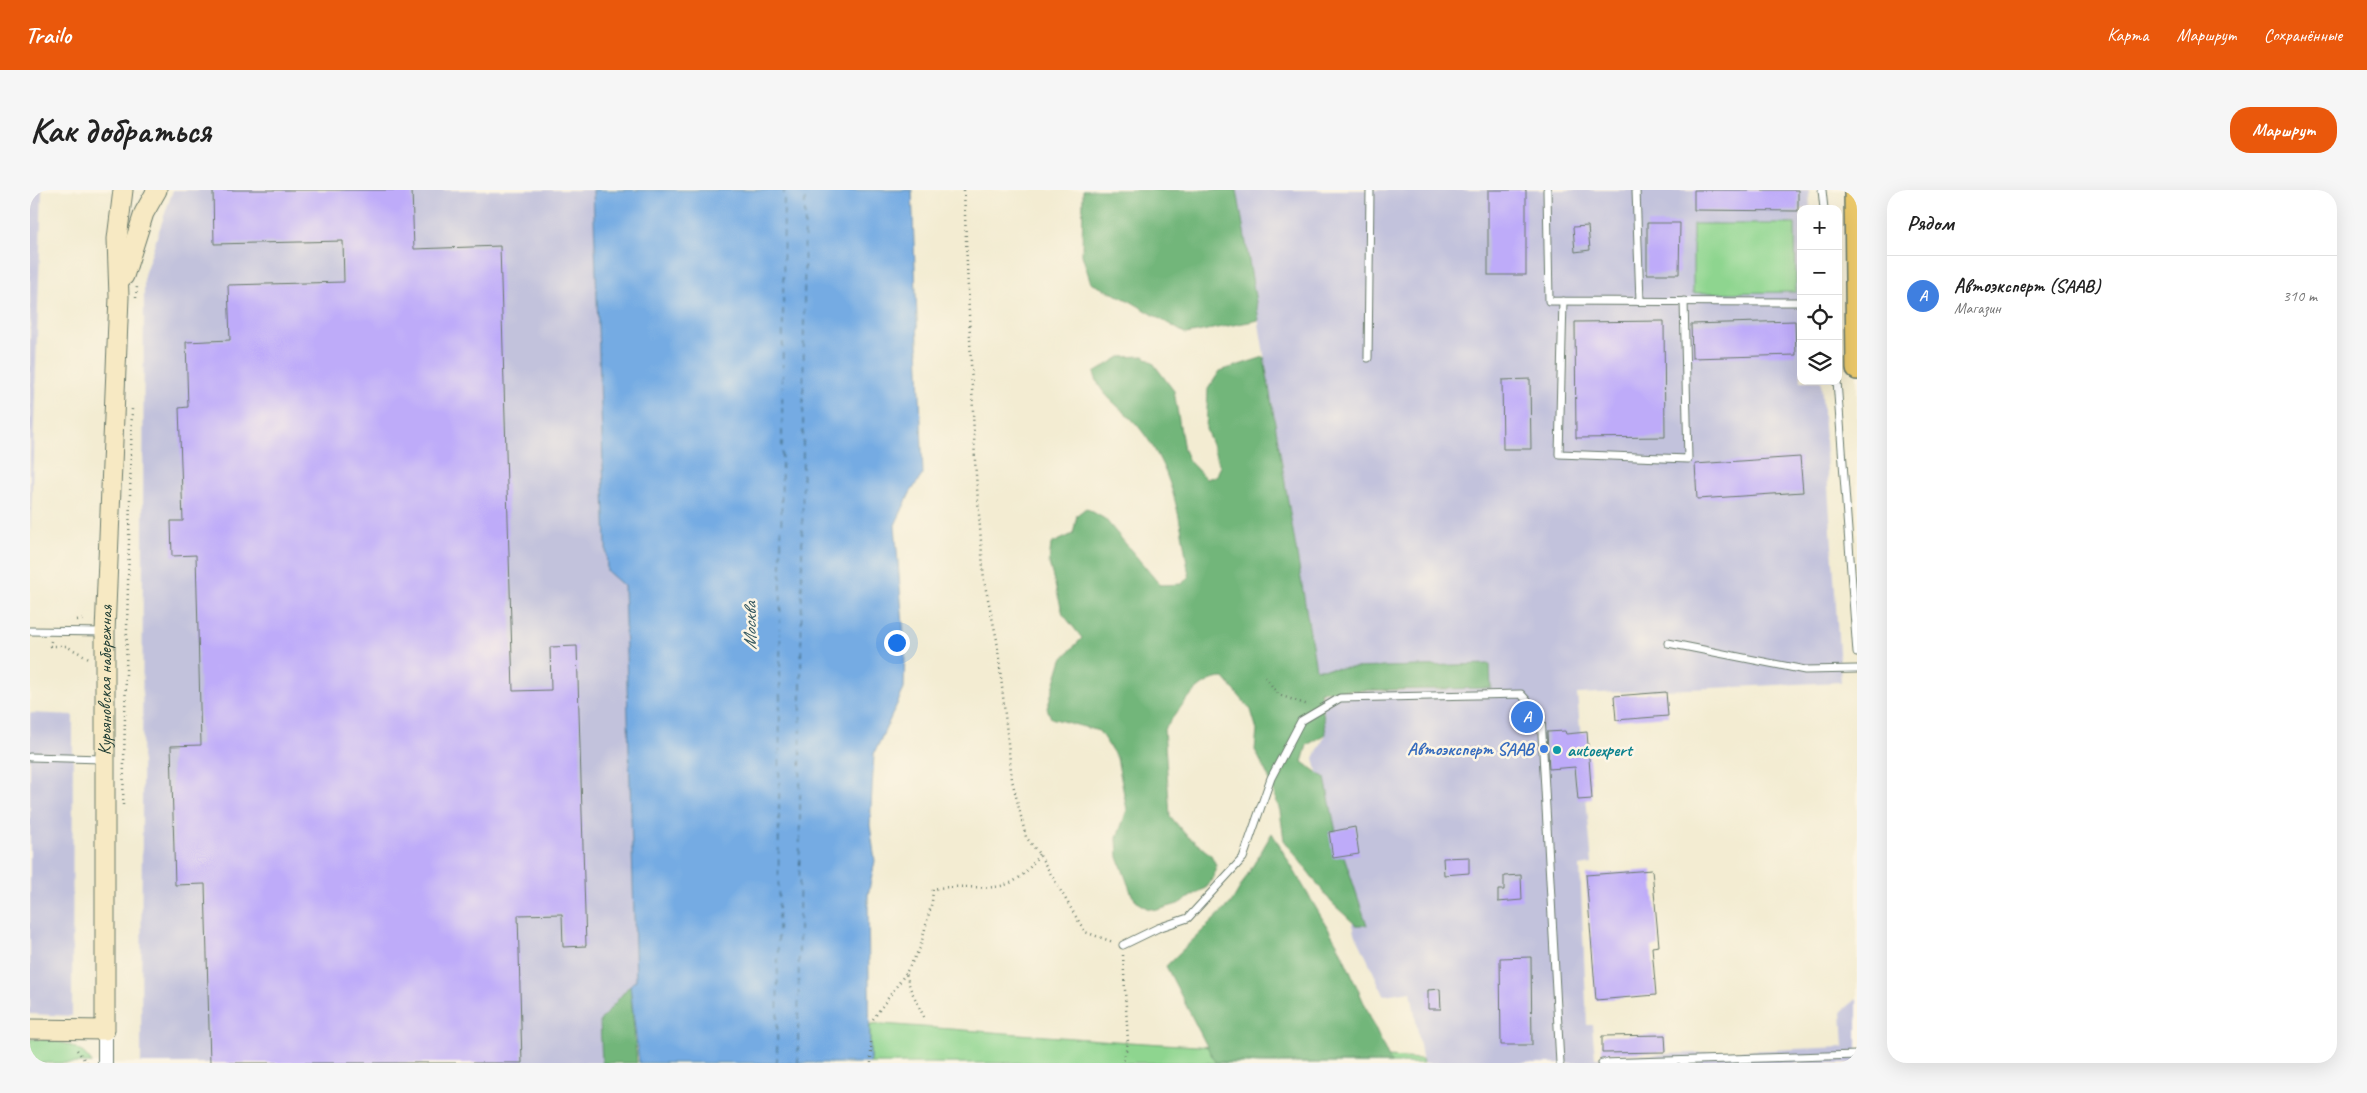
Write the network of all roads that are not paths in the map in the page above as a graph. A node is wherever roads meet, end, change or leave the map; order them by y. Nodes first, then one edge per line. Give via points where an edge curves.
1 (124, 190) edge
2 (157, 190) edge
3 (1370, 190) edge
4 (1547, 190) edge
5 (1636, 190) edge
6 (1822, 190) edge
7 (1856, 190) edge
8 (1824, 205) edge
9 (127, 299) junction
10 (1563, 301) junction
11 (1640, 301) junction
12 (1684, 302) junction
13 (1797, 302) dead end
14 (1368, 358) dead end
15 (1857, 363) edge
16 (1837, 385) edge
17 (30, 631) edge
18 (105, 632) junction
19 (1668, 643) dead end
20 (1857, 653) edge
21 (1857, 669) edge
22 (30, 758) edge
23 (104, 759) junction
24 (1123, 945) road end
25 (30, 1028) edge
26 (105, 1030) junction
27 (1857, 1055) edge
28 (105, 1063) edge
29 (1560, 1063) edge
30 (1602, 1063) edge

1 - 9 street, Курьяновская набережная via 117,239
2 - 9 street, Курьяновская набережная via 144,213
3 - 14 lane
4 - 10 lane via 1549,301
5 - 11 lane
6 - 8 lane
7 - 15 main road
9 - 18 street, Курьяновская набережная
10 - 11 lane
10 - 12 lane via 1559,454 1688,459
11 - 12 lane
12 - 13 lane
16 - 20 lane
17 - 18 lane
18 - 23 street, Курьяновская набережная
19 - 21 lane via 1805,670
22 - 23 lane
23 - 26 street, Курьяновская набережная
24 - 29 lane via 1188,918 1243,858 1272,778 1301,721 1340,698 1521,694 1541,716
25 - 26 street
26 - 28 street, Курьяновская набережная
27 - 30 lane

